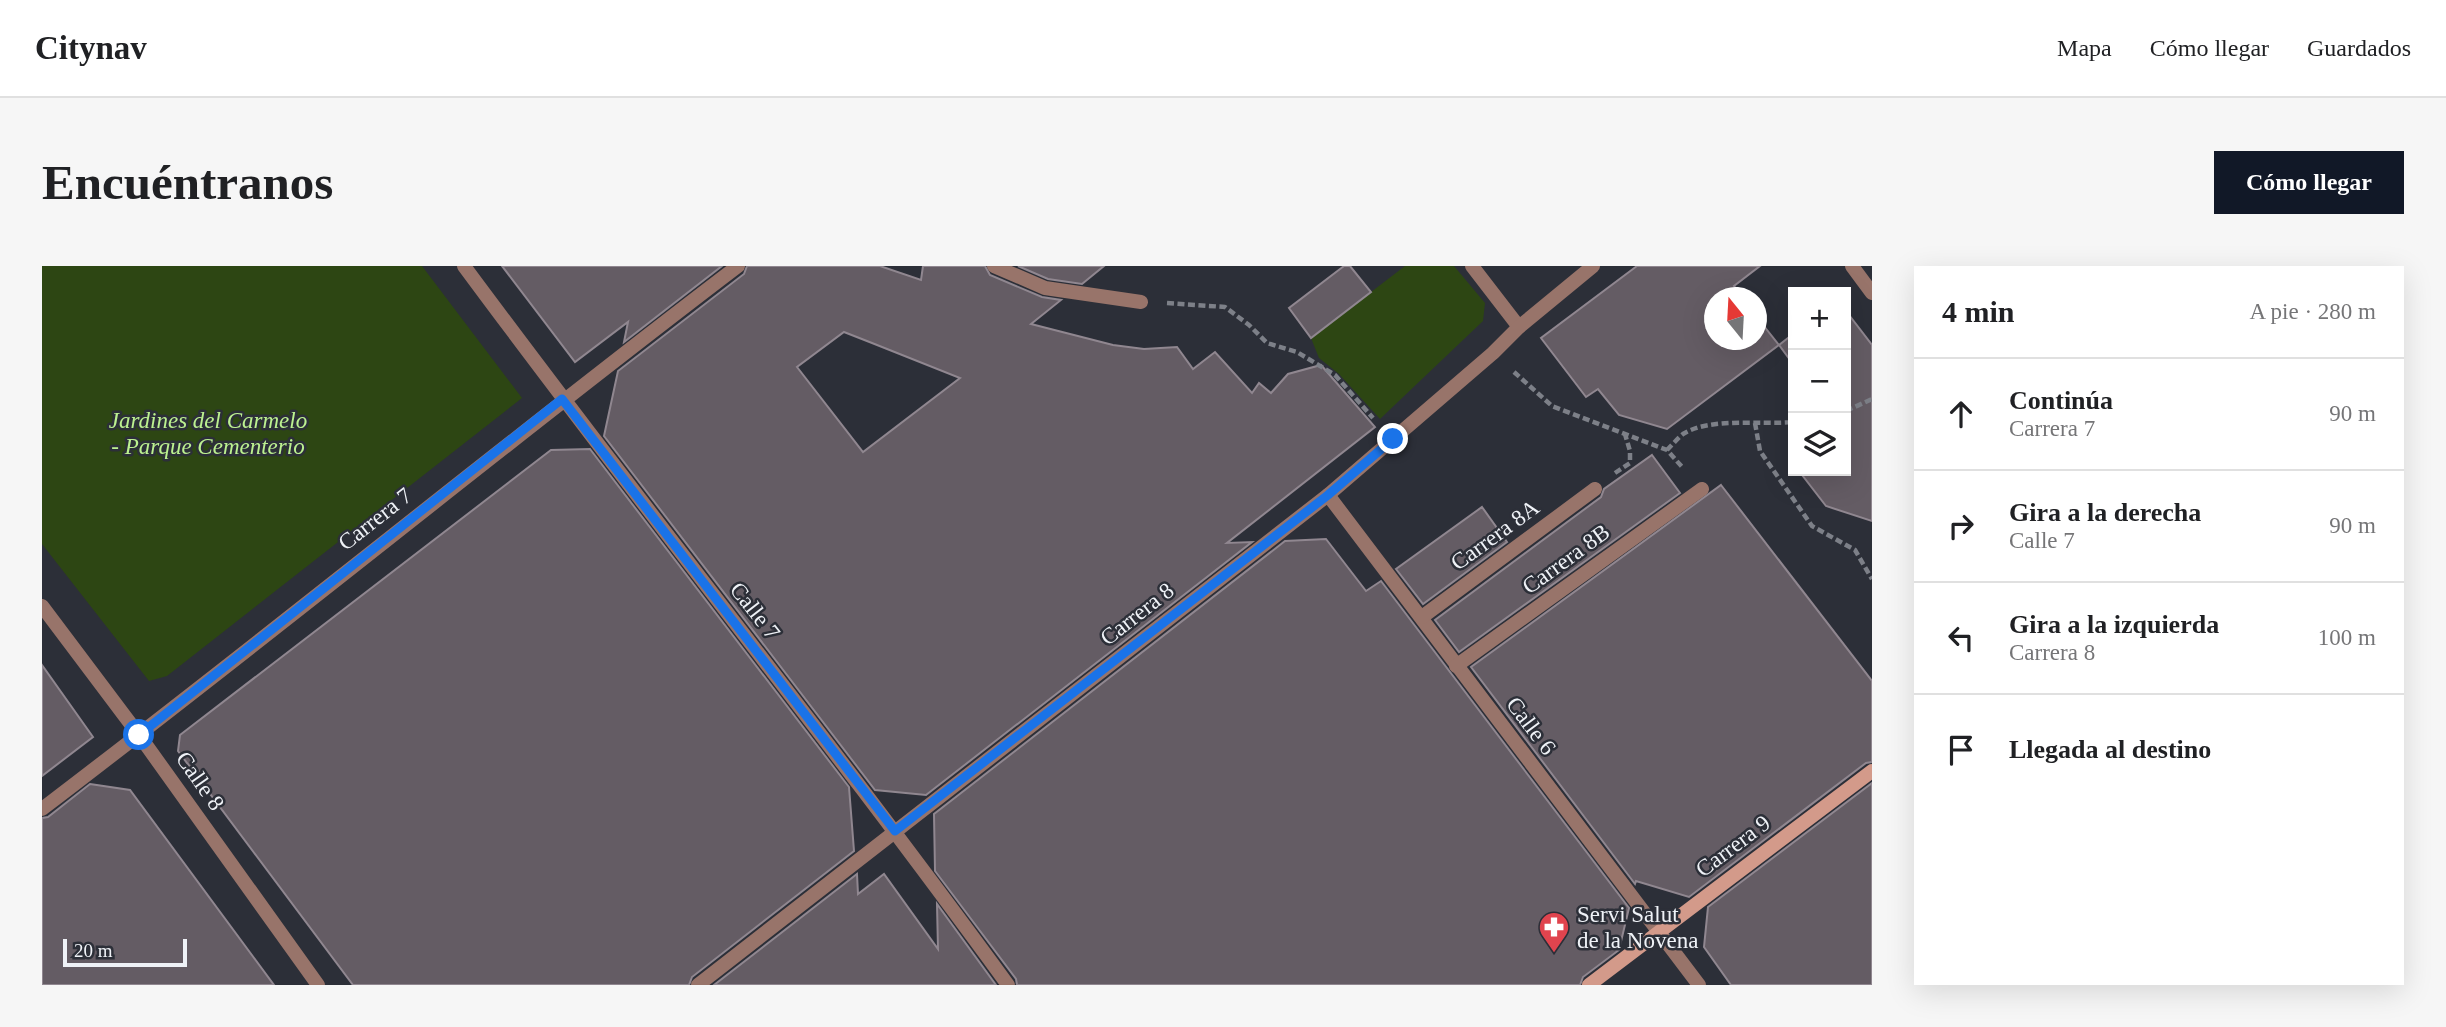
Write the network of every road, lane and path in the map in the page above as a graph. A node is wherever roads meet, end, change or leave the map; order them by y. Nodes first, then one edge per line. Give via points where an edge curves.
1 (464, 266) edge
2 (738, 266) edge
3 (994, 266) edge
4 (1472, 266) edge
5 (1592, 266) edge
6 (1852, 266) edge
7 (1872, 293) edge
8 (1141, 302) joint
9 (1519, 327) junction
10 (1493, 353) junction
11 (562, 399) junction
12 (1872, 399) edge
13 (1851, 409) edge
14 (1788, 422) edge
15 (1755, 424) junction
16 (1625, 434) junction
17 (1393, 439) junction
18 (1667, 450) junction
19 (1595, 489) joint
20 (1702, 489) joint
21 (1328, 495) junction
22 (1872, 579) edge
23 (42, 606) edge
24 (1422, 617) junction
25 (1456, 666) junction
26 (139, 735) junction
27 (1872, 771) edge
28 (42, 809) edge
29 (895, 831) junction
30 (1659, 930) junction
31 (318, 985) edge
32 (698, 985) edge
33 (1008, 985) edge
34 (1589, 985) edge
35 (1699, 985) edge

1 - 11 street, Calle 7
2 - 11 street, Carrera 7
3 - 8 street via 1045,288
4 - 9 street
5 - 9 street, Carrera 8
6 - 7 street
8 - 17 path via 1225,307 1267,343 1297,352 1335,375
9 - 10 street, Carrera 8
10 - 16 path via 1552,406
10 - 17 street, Carrera 8
11 - 26 street, Carrera 7
11 - 29 street, Calle 7
12 - 13 path
14 - 15 path
15 - 18 path via 1702,428 1684,434
15 - 22 path via 1760,451 1812,526 1855,550
16 - 18 path
16 - 19 path via 1630,463
17 - 21 street, Carrera 8
18 - 20 path
19 - 24 street, Carrera 8A
20 - 25 street, Carrera 8B
21 - 24 street, Calle 6
21 - 29 street, Carrera 8
23 - 26 street, Calle 8
24 - 25 street, Calle 6
25 - 30 street, Calle 6
26 - 28 street, Carrera 7
26 - 31 street, Calle 8
27 - 30 main road, Carrera 9
29 - 32 street, Carrera 8
29 - 33 street, Calle 7
30 - 34 main road, Carrera 9
30 - 35 street, Calle 6

